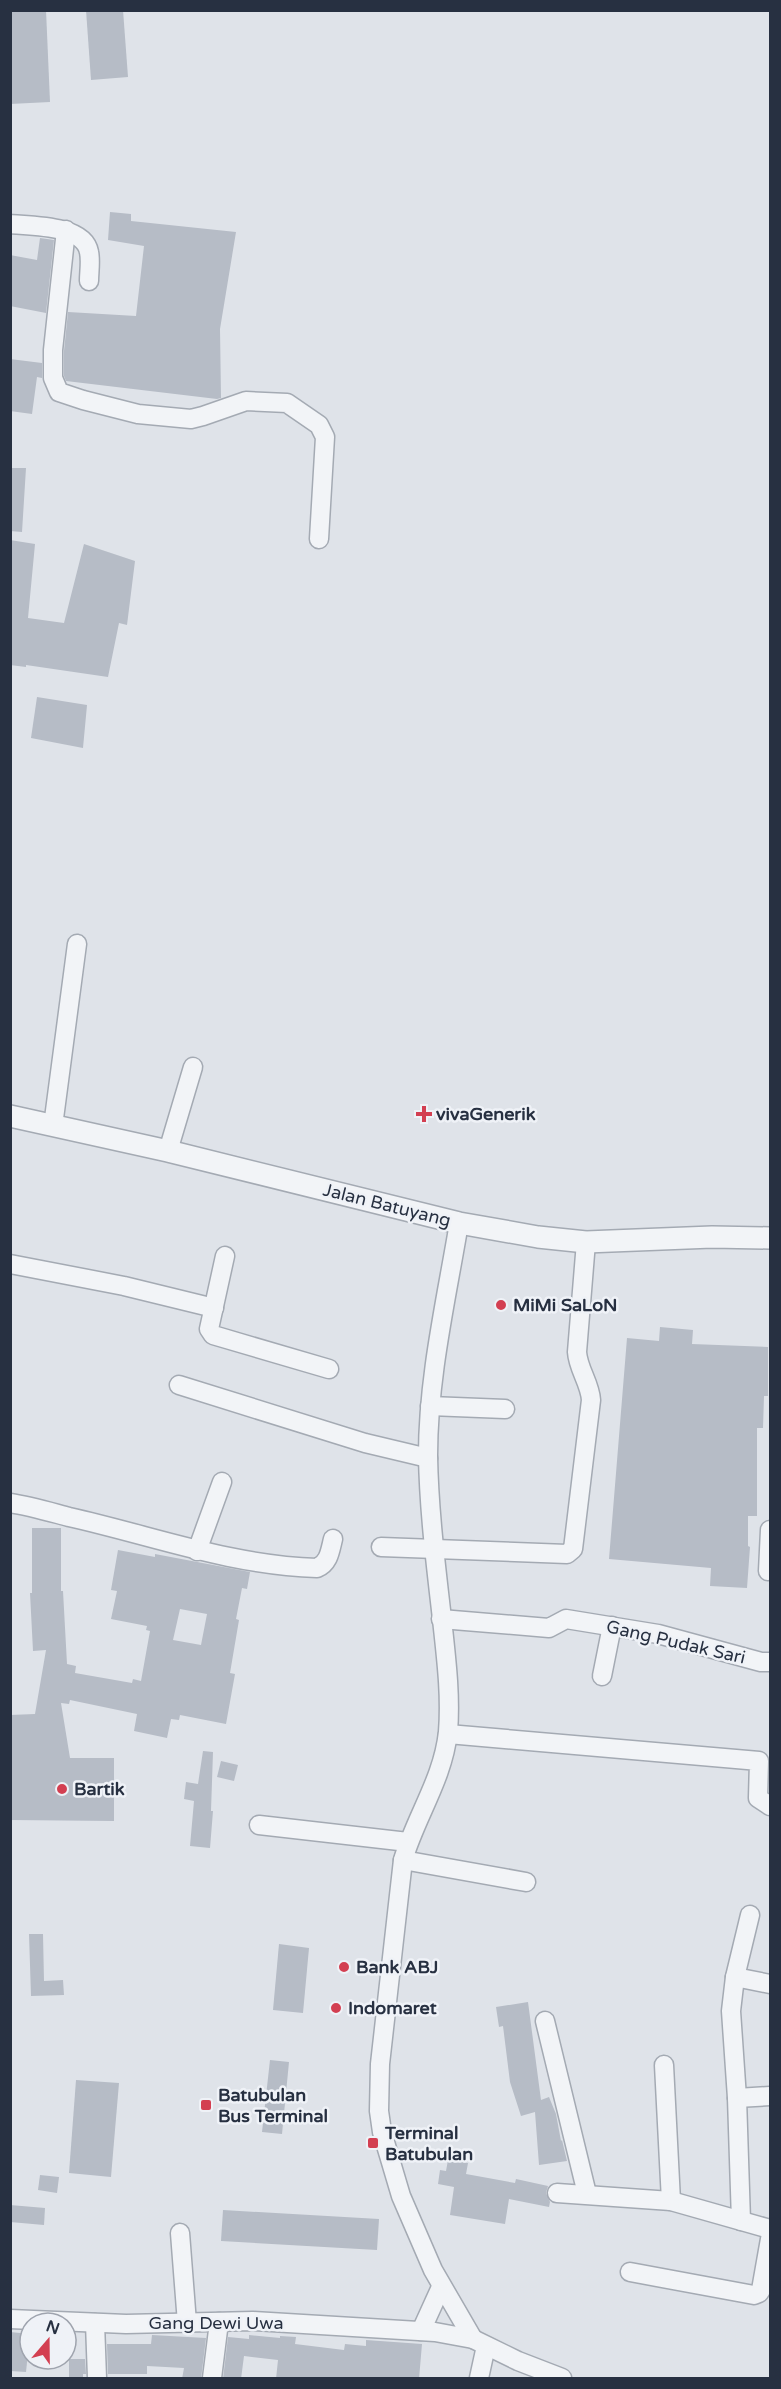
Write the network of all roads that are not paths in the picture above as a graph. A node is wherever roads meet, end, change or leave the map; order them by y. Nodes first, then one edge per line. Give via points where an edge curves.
1 (10, 224) edge
2 (66, 230) junction
3 (89, 281) dead end
4 (319, 539) dead end
5 (77, 944) dead end
6 (193, 1067) dead end
7 (10, 1116) edge
8 (53, 1126) junction
9 (168, 1151) junction
10 (459, 1223) junction
11 (771, 1238) edge
12 (586, 1242) junction
13 (225, 1256) dead end
14 (10, 1264) edge
15 (214, 1308) junction
16 (329, 1369) dead end
17 (179, 1385) dead end
18 (429, 1406) junction
19 (505, 1409) dead end
20 (428, 1458) junction
21 (222, 1482) dead end
22 (10, 1503) edge
23 (771, 1530) edge
24 (333, 1539) dead end
25 (381, 1547) dead end
26 (434, 1548) junction
27 (197, 1551) junction
28 (768, 1571) dead end
29 (441, 1619) junction
30 (612, 1626) junction
31 (771, 1662) edge
32 (602, 1676) dead end
33 (448, 1734) junction
34 (765, 1761) edge
35 (771, 1806) edge
36 (259, 1825) dead end
37 (408, 1842) junction
38 (403, 1860) junction
39 (526, 1882) dead end
40 (750, 1916) dead end
41 (735, 1977) junction
42 (771, 1984) edge
43 (545, 2021) dead end
44 (664, 2065) dead end
45 (771, 2096) edge
46 (737, 2097) junction
47 (557, 2193) dead end
48 (587, 2194) junction
49 (671, 2201) junction
50 (741, 2221) junction
51 (771, 2229) edge
52 (180, 2233) dead end
53 (771, 2240) edge
54 (630, 2272) dead end
55 (441, 2287) junction
56 (10, 2319) edge
57 (219, 2322) junction
58 (95, 2323) junction
59 (187, 2323) junction
60 (421, 2331) junction
61 (480, 2343) junction
62 (517, 2370) edge
63 (561, 2378) edge
64 (97, 2379) edge
65 (212, 2379) edge
66 (479, 2379) edge

1 - 2 street
2 - 3 street via 82,239 89,251
2 - 4 street via 53,350 52,378 59,392 128,411 190,419 246,401 287,403 318,425 325,436
5 - 8 street
6 - 9 street
7 - 8 street, Jalan Batuyang
8 - 9 street, Jalan Batuyang
9 - 10 street, Jalan Batuyang
10 - 12 street, Jalan Batuyang
10 - 18 street
11 - 12 street, Jalan Batuyang
12 - 26 street via 577,1359 591,1400 573,1549 567,1554
13 - 15 street
14 - 15 street
15 - 16 street via 209,1329 213,1335
17 - 20 street via 365,1443
18 - 19 street
18 - 20 street
20 - 26 street
21 - 27 street
22 - 27 street
23 - 28 street
24 - 27 street via 327,1561 317,1568 250,1563
25 - 26 street
26 - 29 street
29 - 30 street, Gang Pudak Sari via 549,1628 566,1619
29 - 33 street via 448,1680
30 - 31 street, Gang Pudak Sari
30 - 32 street
33 - 34 street
33 - 37 street via 433,1789
34 - 35 street via 758,1798
36 - 37 street
37 - 38 street
38 - 39 street
38 - 55 street via 380,2064 380,2111 394,2177
40 - 41 street
41 - 42 street
41 - 46 street via 731,2011
43 - 48 street
44 - 49 street
45 - 46 street
46 - 50 street
47 - 48 street
48 - 49 street
49 - 50 street
50 - 51 street
52 - 59 street
53 - 54 street via 761,2290 754,2295
55 - 60 street
55 - 61 street
56 - 58 street, Gang Dewi Uwa
57 - 59 street, Gang Dewi Uwa
57 - 60 street, Gang Dewi Uwa
57 - 65 street
58 - 59 street, Gang Dewi Uwa
58 - 64 street
60 - 61 street, Gang Dewi Uwa
61 - 62 street, Gang Dewi Uwa
61 - 66 street
62 - 63 street, Gang Dewi Uwa

